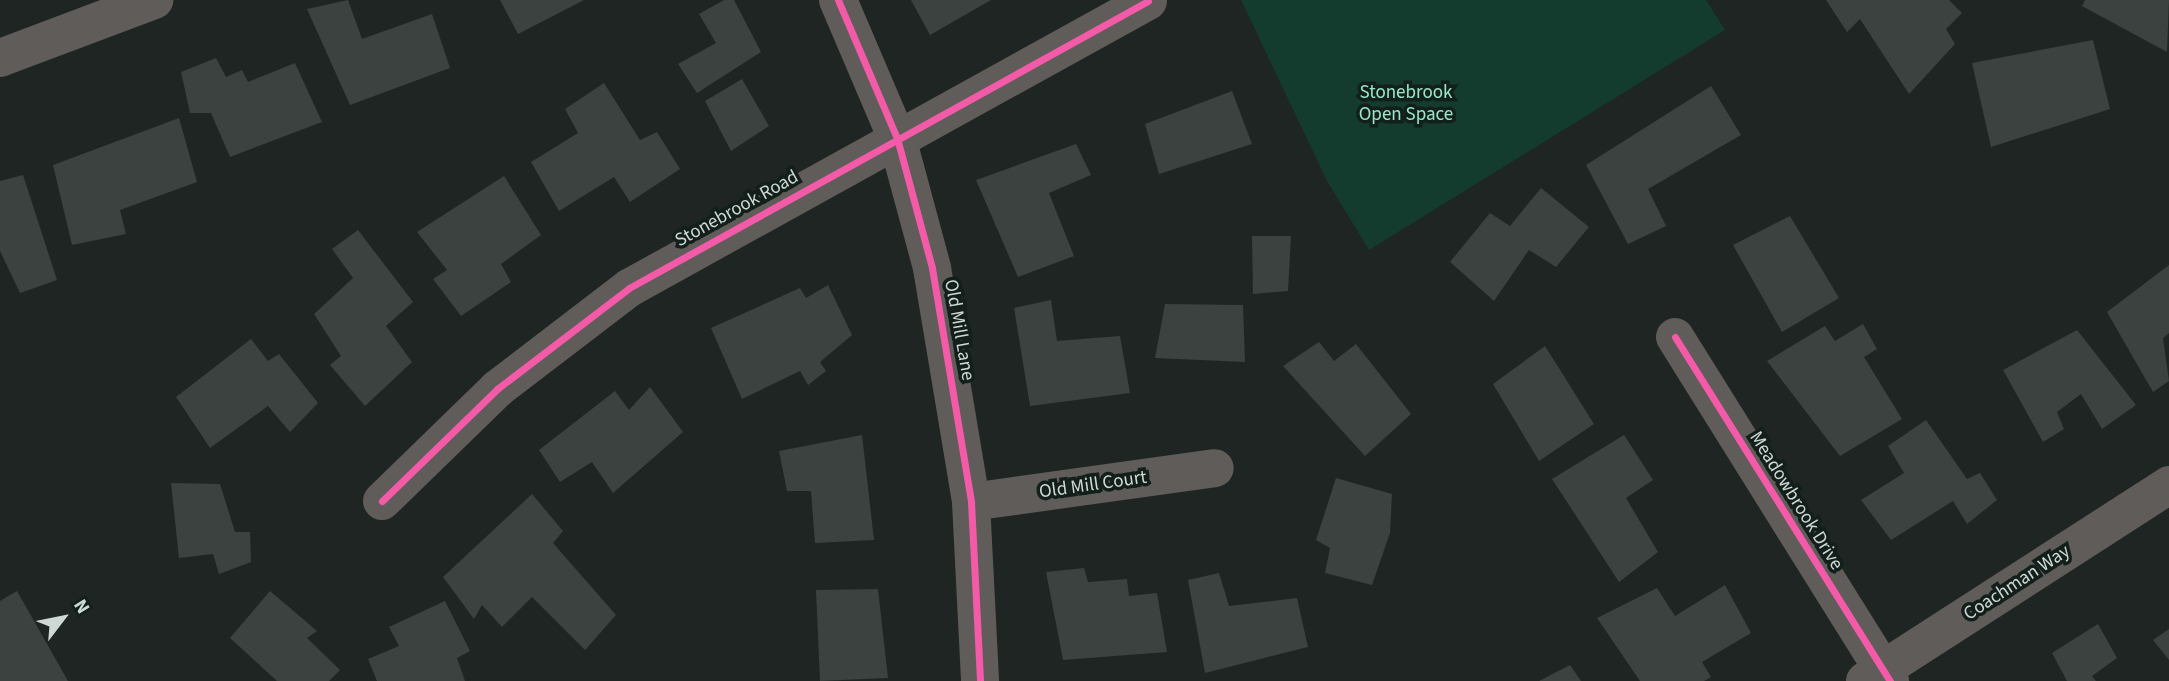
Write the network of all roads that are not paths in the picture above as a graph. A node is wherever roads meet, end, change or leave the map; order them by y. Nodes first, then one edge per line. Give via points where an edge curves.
1 (154, 0) edge
2 (838, 0) edge
3 (1148, 1) edge
4 (0, 58) edge
5 (897, 138) junction
6 (1675, 337) dead end
7 (1215, 468) dead end
8 (2169, 485) edge
9 (382, 501) dead end
10 (971, 502) junction
11 (1879, 677) edge
12 (980, 681) edge

1 - 4 street
2 - 5 street, Old Mill Lane
3 - 5 street, Stonebrook Road
5 - 9 street, Stonebrook Road via 629,288 497,389
5 - 10 street, Old Mill Lane via 932,268
6 - 11 street, Meadowbrook Drive
7 - 10 street, Old Mill Court
8 - 11 street, Coachman Way
10 - 12 street, Old Mill Lane

